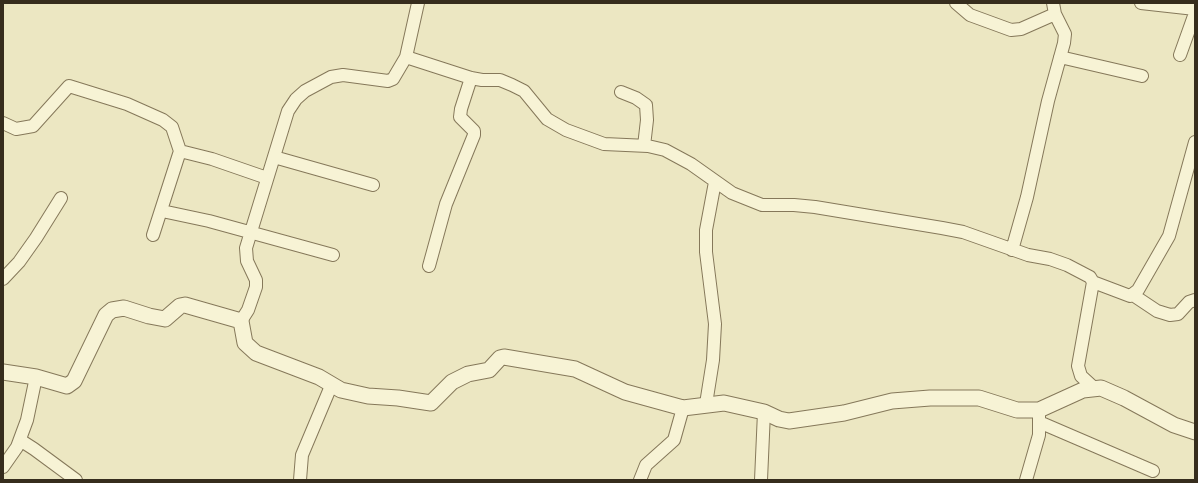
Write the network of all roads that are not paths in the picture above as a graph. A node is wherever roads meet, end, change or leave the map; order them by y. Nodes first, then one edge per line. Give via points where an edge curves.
1 (418, 3) edge
2 (956, 3) edge
3 (1141, 3) edge
4 (1054, 9) edge
5 (1195, 9) edge
6 (1195, 13) edge
7 (1180, 55) dead end
8 (406, 57) junction
9 (1060, 57) junction
10 (1142, 76) dead end
11 (471, 78) junction
12 (621, 92) dead end
13 (3, 123) edge
14 (1195, 142) edge
15 (644, 146) junction
16 (180, 151) junction
17 (274, 157) junction
18 (267, 178) junction
19 (715, 182) junction
20 (373, 185) dead end
21 (60, 198) dead end
22 (162, 212) junction
23 (250, 234) junction
24 (153, 235) dead end
25 (1012, 250) junction
26 (333, 255) dead end
27 (429, 266) dead end
28 (3, 279) edge
29 (1093, 282) junction
30 (1133, 296) junction
31 (1195, 300) edge
32 (241, 321) junction
33 (3, 372) edge
34 (36, 377) junction
35 (331, 386) junction
36 (1093, 387) junction
37 (706, 404) junction
38 (683, 408) junction
39 (764, 412) junction
40 (1039, 416) junction
41 (1195, 432) edge
42 (20, 440) junction
43 (3, 467) edge
44 (1153, 471) dead end
45 (76, 480) edge
46 (300, 480) edge
47 (640, 480) edge
48 (761, 480) edge
49 (1026, 480) edge

1 - 8 street
2 - 4 street via 970,15 1011,30 1021,29
3 - 5 street
4 - 9 street via 1065,34
6 - 7 street
8 - 11 street
8 - 17 street via 398,74 388,81 343,75 332,77 305,91 296,98 288,111
9 - 10 street
9 - 25 street
11 - 15 street via 500,80 524,91 547,119 566,130 604,144
11 - 27 street via 460,117 474,131 474,135 446,204
12 - 15 street via 646,105
13 - 16 street via 16,129 33,126 69,86 127,104 163,120 172,127
14 - 30 street via 1169,236
15 - 19 street via 665,150 679,157
16 - 18 street
16 - 22 street
17 - 18 street
17 - 20 street
18 - 23 street
19 - 25 street via 732,194 762,206 815,207 942,228 963,232
19 - 37 street via 706,230 706,252 715,324
21 - 28 street via 36,238
22 - 23 street via 209,221
22 - 24 street
23 - 26 street
23 - 32 street via 245,255 256,280 256,287
25 - 29 street via 1067,264 1090,277
29 - 30 street
29 - 36 street via 1078,366 1081,376
30 - 31 street via 1157,311 1170,315 1178,314 1189,302
32 - 34 street via 185,305 180,306 165,319 116,308 106,315 78,373 70,384 60,386
32 - 35 street via 244,343 250,350 319,377
33 - 34 street
34 - 42 street
35 - 38 street via 355,394 432,403 460,377 489,370 500,358 511,357 576,369 625,392
35 - 46 street via 302,455
36 - 40 street via 1083,390
36 - 41 street via 1110,391 1174,425
37 - 38 street
37 - 39 street via 724,403
38 - 47 street via 674,440 646,465
39 - 40 street via 789,421 844,413 892,401 964,397 979,398
39 - 48 street
40 - 44 street
40 - 49 street via 1039,435
42 - 43 street
42 - 45 street

